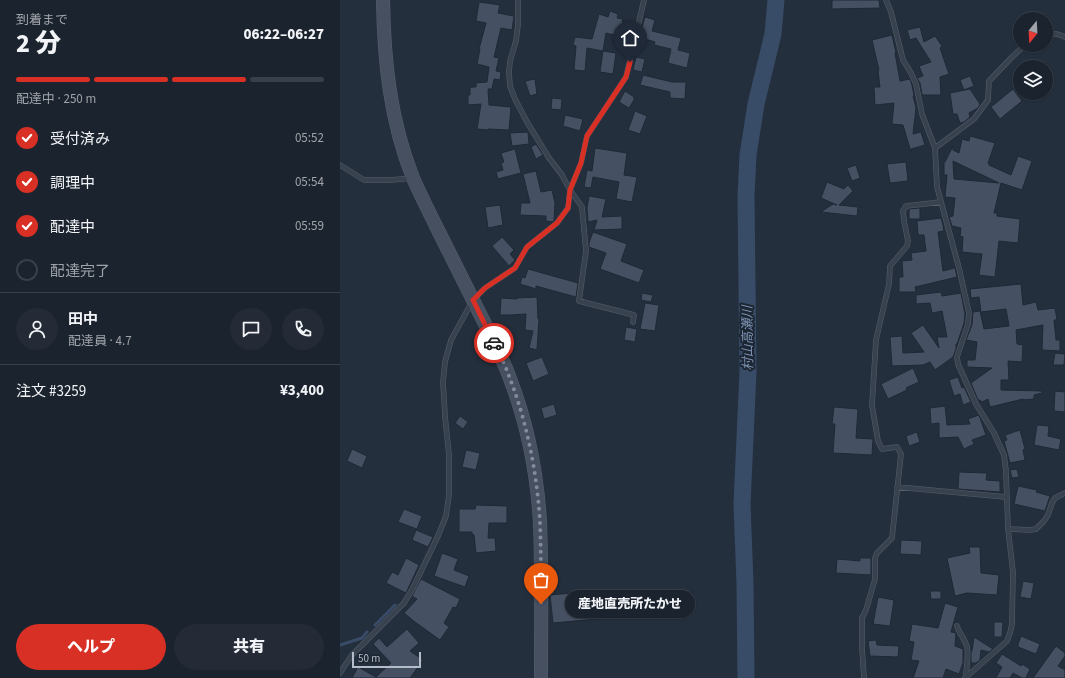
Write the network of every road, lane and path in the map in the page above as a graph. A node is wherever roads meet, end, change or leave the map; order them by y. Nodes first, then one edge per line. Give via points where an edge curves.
1 (383, 0) edge
2 (518, 0) edge
3 (644, 0) edge
4 (886, 0) edge
5 (1053, 34) edge
6 (1065, 37) edge
7 (1017, 52) edge
8 (935, 148) junction
9 (340, 165) edge
10 (413, 178) junction
11 (570, 190) junction
12 (941, 202) junction
13 (473, 300) junction
14 (633, 322) dead end
15 (897, 487) junction
16 (1065, 493) edge
17 (1006, 497) junction
18 (1008, 529) junction
19 (957, 626) dead end
20 (340, 673) edge
21 (541, 678) edge
22 (864, 678) edge
23 (965, 678) edge

1 - 10 street via 388,79 395,118
2 - 11 lane via 518,25 510,60 510,86 527,122
3 - 11 lane via 626,77 587,136 581,163
4 - 8 lane via 902,60 916,84 922,114
5 - 6 lane
7 - 8 lane via 989,81 988,100 974,119
8 - 12 lane via 937,187
9 - 10 lane via 364,180
10 - 13 street
11 - 13 lane via 568,208 557,223 527,247 515,268 485,288
11 - 14 lane via 582,207 586,251 579,301 634,315
12 - 15 lane via 906,206 903,211 908,246 890,266 889,284 876,340 872,405 878,441 882,449 897,447 900,454
12 - 17 lane via 969,313 957,357 958,364 1004,455
13 - 20 lane via 451,340 445,362 443,382 449,494 446,516 404,603 352,655
13 - 21 street via 509,375 522,414 537,489 540,522
15 - 17 lane
15 - 22 lane via 892,538 875,558 874,579 862,618
16 - 18 lane via 1055,498 1048,515 1036,529
17 - 18 lane
18 - 23 lane via 1013,572 1010,633 1006,641
19 - 23 lane via 967,646

